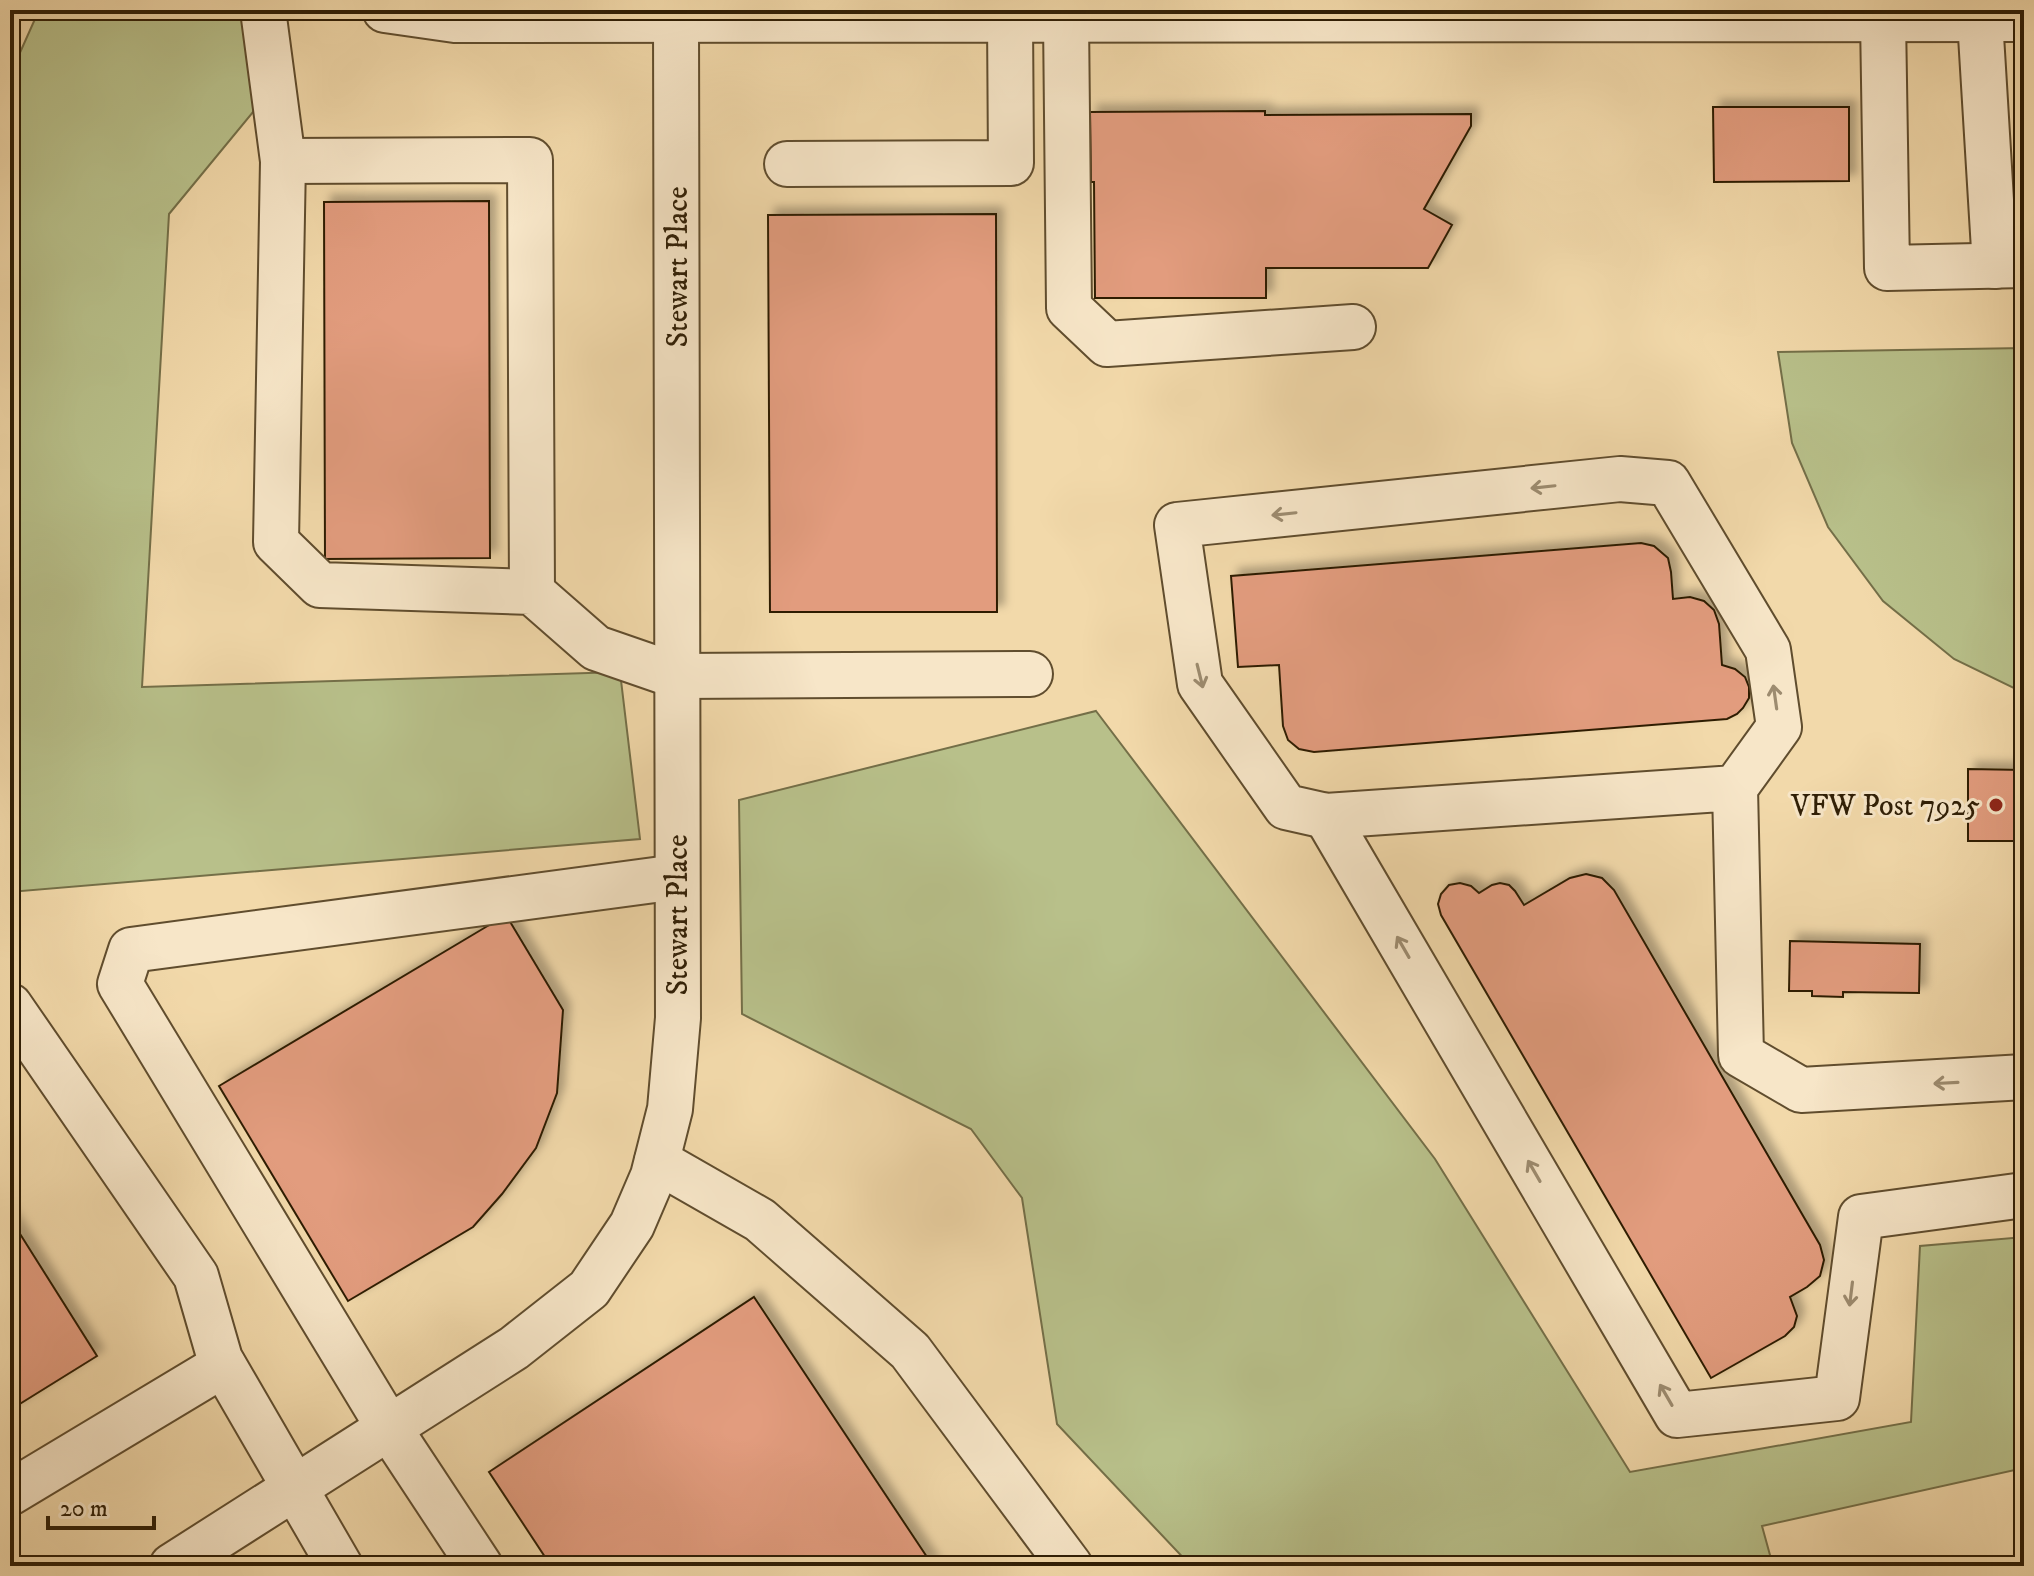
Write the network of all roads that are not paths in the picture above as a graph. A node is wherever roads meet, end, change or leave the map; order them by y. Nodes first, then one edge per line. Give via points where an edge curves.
1 (263, 10) edge
2 (385, 10) edge
3 (1259, 14) edge
4 (1582, 14) edge
5 (1689, 14) edge
6 (607, 15) edge
7 (947, 15) edge
8 (681, 16) edge
9 (1041, 17) edge
10 (1883, 19) junction
11 (1980, 19) junction
12 (2024, 19) edge
13 (283, 161) junction
14 (787, 164) dead end
15 (2009, 265) edge
16 (1353, 327) dead end
17 (532, 592) junction
18 (1030, 674) dead end
19 (677, 676) junction
20 (1735, 788) junction
21 (1326, 816) junction
22 (677, 877) junction
23 (10, 1006) edge
24 (2024, 1077) edge
25 (657, 1161) junction
26 (2024, 1195) edge
27 (223, 1365) junction
28 (389, 1428) junction
29 (295, 1487) junction
30 (10, 1493) edge
31 (172, 1566) edge
32 (340, 1566) edge
33 (480, 1566) edge
34 (1070, 1566) edge

1 - 13 street
2 - 6 street via 455,20
3 - 4 street
3 - 9 street
4 - 5 street
5 - 10 street
6 - 8 street
7 - 8 street
7 - 9 street
8 - 19 street, Stewart Place
9 - 14 street via 1011,163
9 - 16 street via 1069,308 1107,344
10 - 11 street
10 - 15 street via 1887,268
11 - 12 street
11 - 15 street
13 - 17 street via 276,542 320,585
13 - 17 street via 530,160
17 - 19 street via 596,648
18 - 19 street
19 - 22 street, Stewart Place
20 - 21 street
20 -> 21 street via 1779,727 1768,650 1668,483 1620,479 1177,525 1200,684 1286,807
24 -> 20 street via 1801,1090 1741,1055
26 -> 21 street via 1861,1217 1837,1398 1677,1415
22 - 25 street, Stewart Place via 678,1018 670,1109
22 - 28 street via 131,950 120,984
23 - 27 street via 196,1276
25 - 28 street, Stewart Place via 632,1225 589,1289 514,1348
25 - 34 street via 760,1220 910,1351
27 - 29 street
27 - 30 street
28 - 29 street, Stewart Place
28 - 33 street
29 - 31 street, Stewart Place
29 - 32 street

